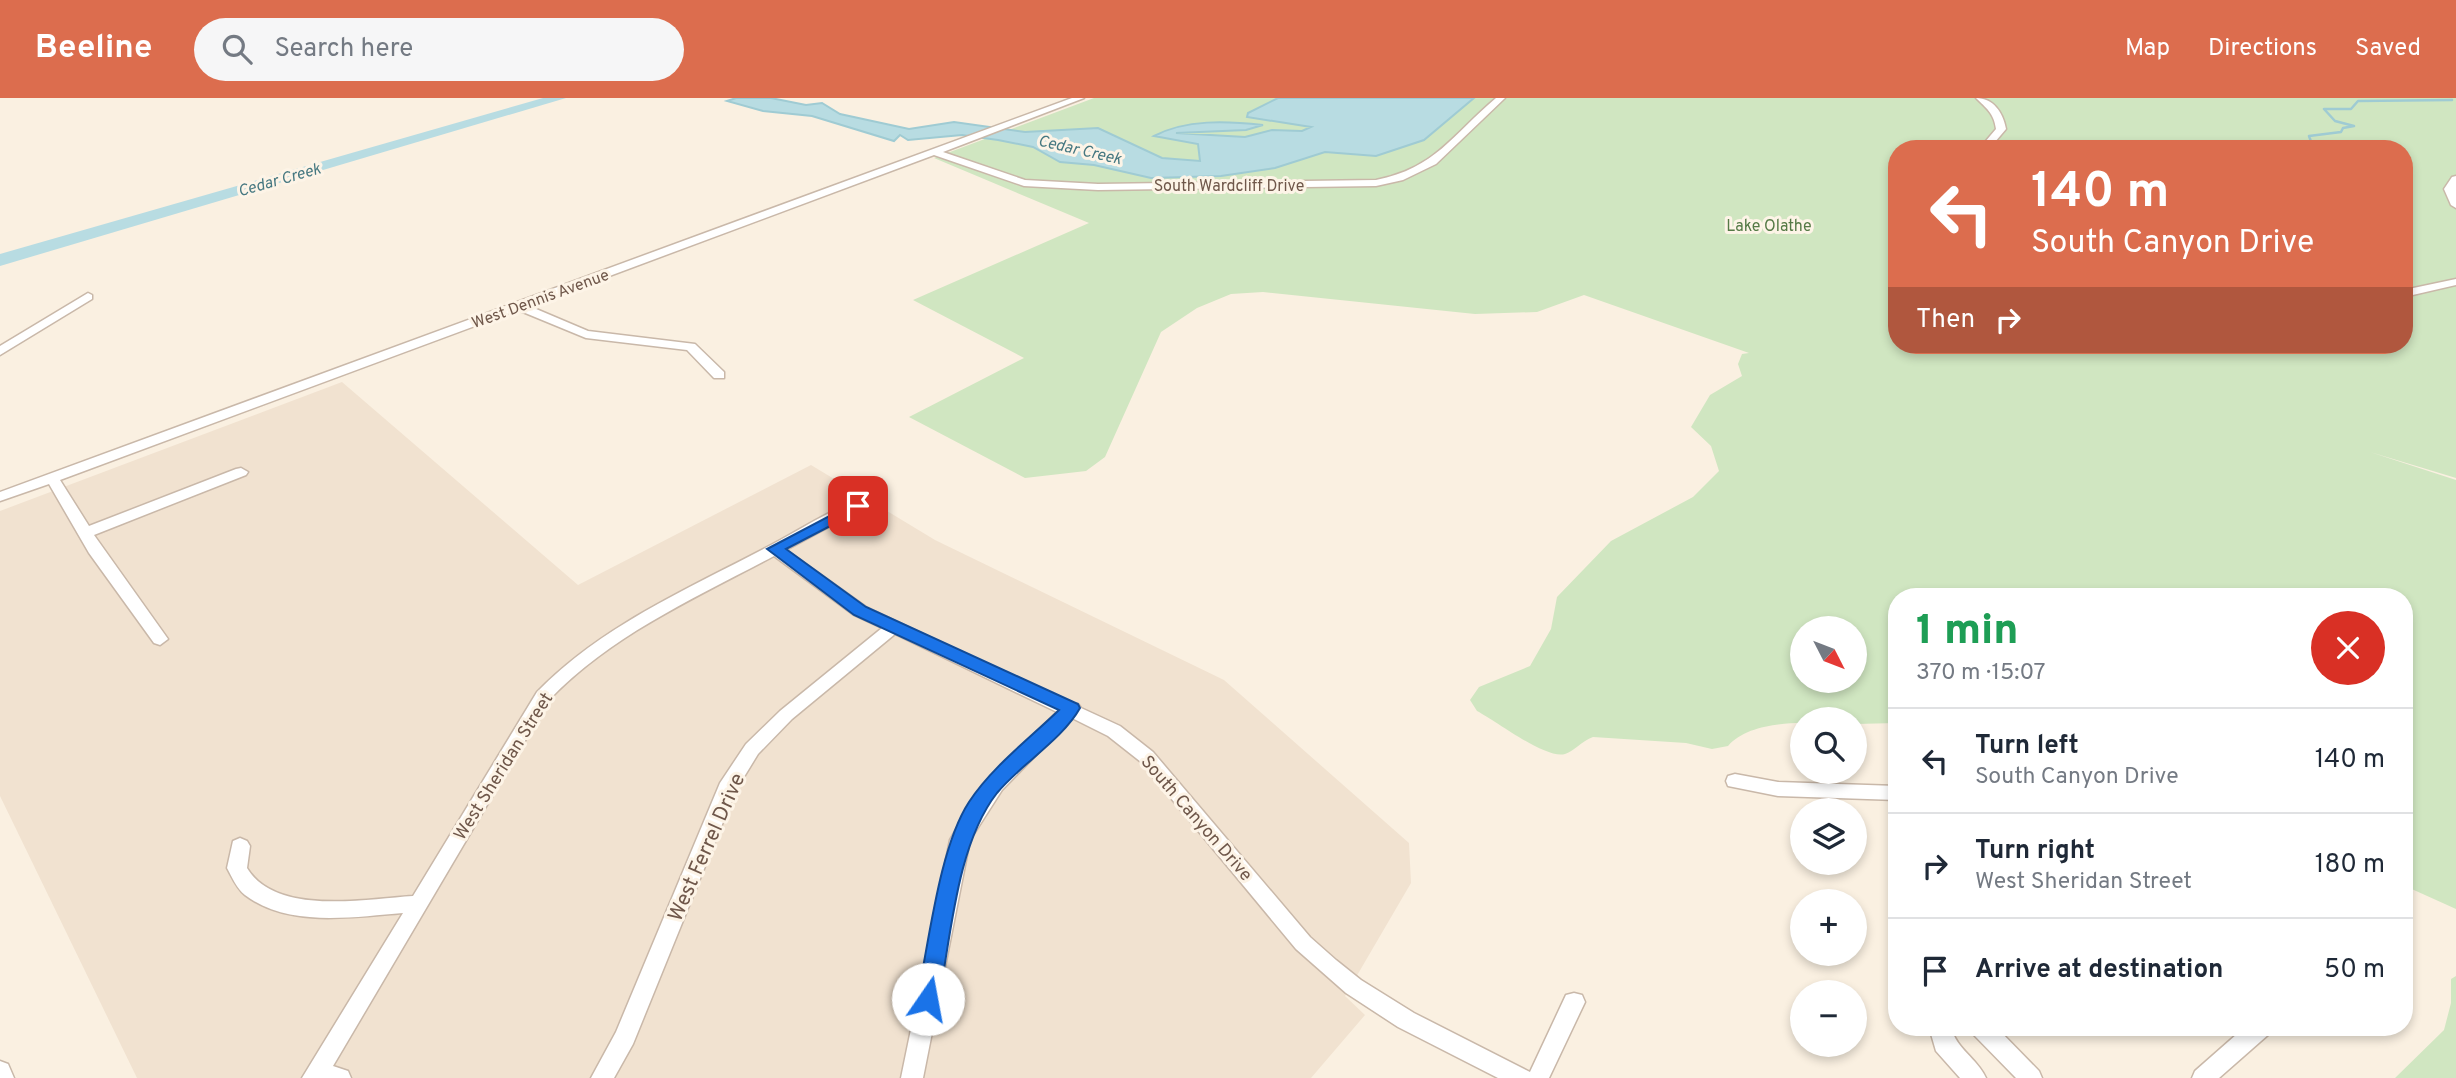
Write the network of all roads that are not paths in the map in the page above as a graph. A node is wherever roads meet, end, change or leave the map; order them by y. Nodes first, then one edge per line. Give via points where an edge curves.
1 (1080, 98) edge
2 (1500, 98) edge
3 (1980, 98) edge
4 (1992, 140) edge
5 (933, 152) junction
6 (2456, 180) edge
7 (2456, 205) edge
8 (2456, 282) edge
9 (2413, 292) edge
10 (88, 296) dead end
11 (519, 306) junction
12 (0, 351) edge
13 (719, 375) dead end
14 (241, 472) dead end
15 (52, 478) junction
16 (0, 497) edge
17 (858, 506) dead end
18 (87, 532) junction
19 (775, 549) junction
20 (894, 626) junction
21 (160, 639) dead end
22 (1072, 708) junction
23 (1735, 780) dead end
24 (1888, 793) edge
25 (240, 846) dead end
26 (419, 904) junction
27 (1574, 1002) dead end
28 (1942, 1036) edge
29 (1990, 1036) edge
30 (2251, 1036) edge
31 (0, 1071) edge
32 (324, 1076) edge
33 (3, 1078) edge
34 (603, 1078) edge
35 (912, 1078) edge
36 (1521, 1078) edge
37 (1538, 1078) edge
38 (1975, 1078) edge
39 (2031, 1078) edge
40 (2203, 1078) edge

1 - 5 street, West Dennis Avenue
2 - 5 street, South Wardcliff Drive via 1439,160 1390,181 1334,186 1044,188
3 - 4 street via 1994,109 2000,122 2001,129
5 - 11 street, West Dennis Avenue
6 - 7 street via 2449,189
8 - 9 street
10 - 12 street
11 - 13 street via 586,334 691,347
11 - 15 street, West Dennis Avenue
14 - 18 street
15 - 16 street, West Dennis Avenue
15 - 18 street
17 - 19 street, West Sheridan Street
18 - 21 street via 97,554
19 - 20 street, South Canyon Drive via 830,592
19 - 26 street, West Sheridan Street via 643,619 567,671 543,696
20 - 22 street, South Canyon Drive
20 - 34 street, West Ferrel Drive via 752,749 727,788 625,1037
22 - 35 street via 993,785 960,839
22 - 36 street, South Canyon Drive via 1114,731 1147,757 1330,969 1369,1000 1409,1023
23 - 24 street via 1778,789
25 - 26 street via 237,868 251,889 281,902 318,908
26 - 32 street, West Sheridan Street
27 - 37 street
28 - 38 street
29 - 39 street
30 - 40 street
31 - 33 street

